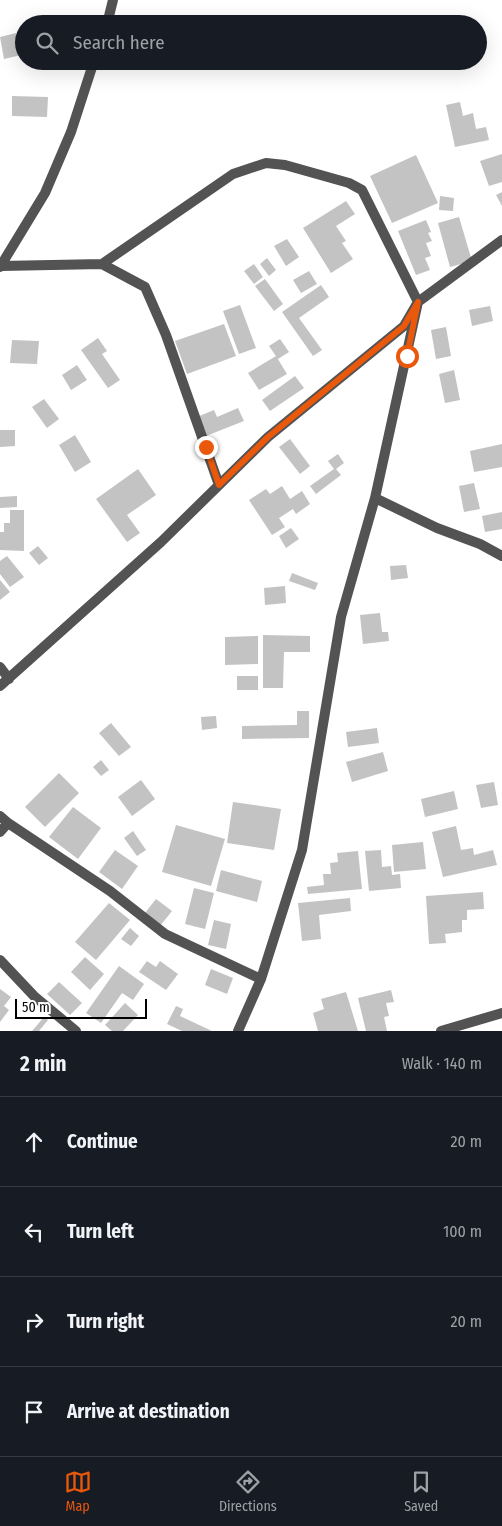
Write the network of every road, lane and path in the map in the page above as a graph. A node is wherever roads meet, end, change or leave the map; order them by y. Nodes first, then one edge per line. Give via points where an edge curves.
1 (114, 0) edge
2 (110, 15) edge
3 (91, 70) edge
4 (502, 240) edge
5 (102, 264) junction
6 (0, 266) edge
7 (418, 302) junction
8 (219, 485) junction
9 (375, 498) junction
10 (502, 556) edge
11 (0, 667) edge
12 (9, 679) junction
13 (0, 686) edge
14 (4, 819) edge
15 (0, 832) edge
16 (0, 960) edge
17 (261, 979) junction
18 (502, 1013) edge
19 (76, 1031) edge
20 (238, 1031) edge
21 (441, 1031) edge

1 - 2 street
3 - 6 street via 45,193
4 - 7 street
5 - 6 street
5 - 7 street via 233,174 266,163 285,165 349,183 362,190
5 - 8 street via 145,287 166,335
7 - 8 street via 404,326 268,437
7 - 9 street
8 - 12 street via 161,542
9 - 10 street
9 - 17 street via 342,616 302,850
11 - 12 street
12 - 13 street
14 - 15 street
14 - 17 street via 110,891 165,934
16 - 19 street via 34,996
17 - 20 street
18 - 21 street

